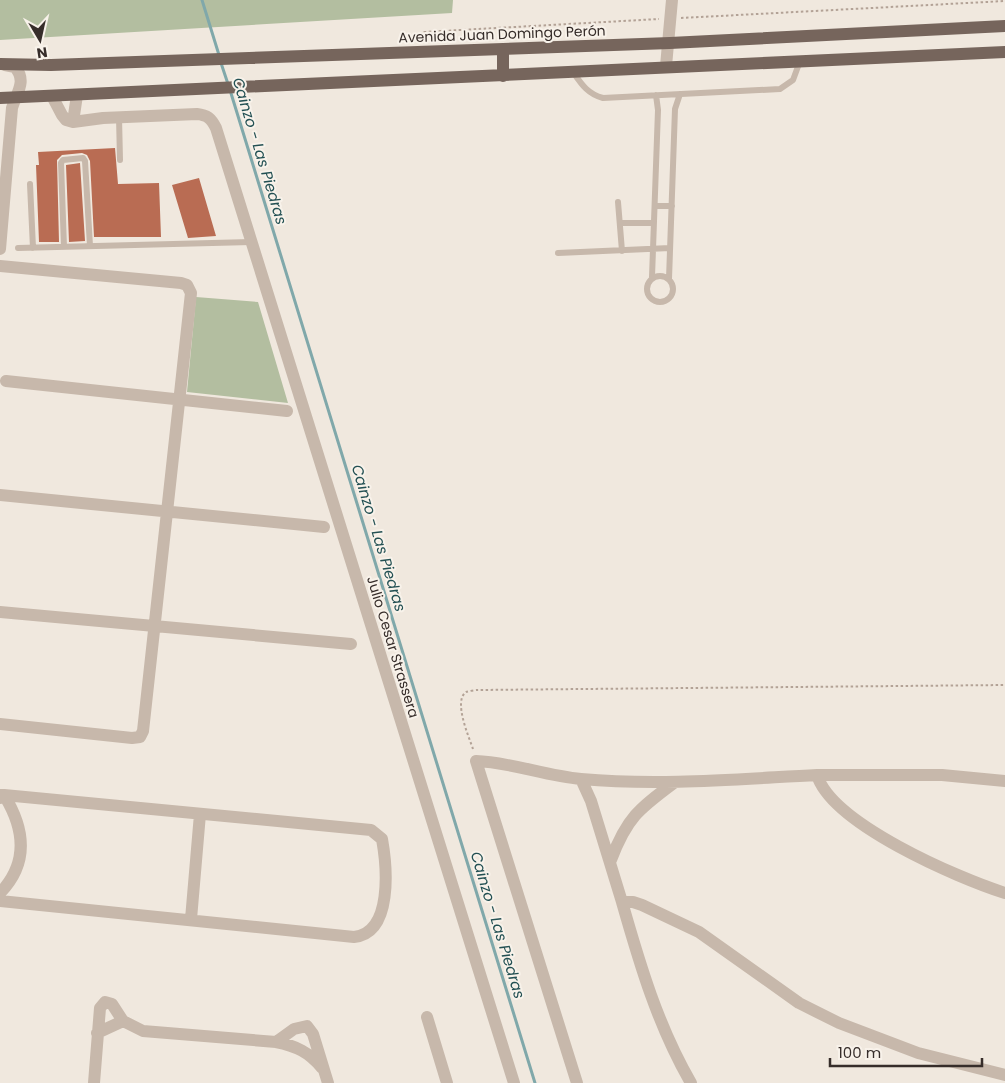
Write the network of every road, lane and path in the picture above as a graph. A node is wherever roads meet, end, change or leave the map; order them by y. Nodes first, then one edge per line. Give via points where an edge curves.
1 (672, 0) edge
2 (1005, 1) edge
3 (672, 18) junction
4 (1005, 26) edge
5 (408, 42) dead end
6 (670, 43) junction
7 (503, 48) junction
8 (1005, 52) edge
9 (800, 61) junction
10 (3, 65) edge
11 (666, 66) junction
12 (573, 72) junction
13 (503, 76) junction
14 (680, 94) junction
15 (77, 95) junction
16 (656, 95) junction
17 (52, 96) junction
18 (0, 98) edge
19 (15, 98) junction
20 (119, 117) junction
21 (73, 122) junction
22 (120, 160) dead end
23 (30, 184) dead end
24 (618, 202) dead end
25 (655, 206) junction
26 (672, 206) junction
27 (620, 222) junction
28 (654, 223) junction
29 (251, 242) junction
30 (90, 246) junction
31 (64, 247) junction
32 (18, 248) dead end
33 (33, 248) junction
34 (670, 248) junction
35 (0, 249) edge
36 (653, 250) junction
37 (622, 251) junction
38 (558, 252) dead end
39 (0, 266) edge
40 (652, 277) junction
41 (669, 278) junction
42 (6, 381) dead end
43 (179, 399) junction
44 (286, 411) dead end
45 (0, 495) edge
46 (166, 511) junction
47 (324, 527) dead end
48 (0, 612) edge
49 (153, 626) junction
50 (351, 644) dead end
51 (1005, 685) edge
52 (0, 724) edge
53 (476, 761) junction
54 (817, 775) junction
55 (580, 779) junction
56 (1005, 781) edge
57 (675, 782) junction
58 (1, 796) edge
59 (200, 814) junction
60 (610, 860) junction
61 (0, 893) edge
62 (1005, 893) edge
63 (0, 901) edge
64 (622, 902) junction
65 (191, 919) junction
66 (426, 1017) dead end
67 (123, 1021) junction
68 (97, 1033) junction
69 (276, 1042) junction
70 (1005, 1075) edge
71 (326, 1078) edge
72 (94, 1083) edge
73 (447, 1083) edge
74 (514, 1083) edge
75 (577, 1083) edge
76 (691, 1083) edge

1 - 3 street
2 - 3 path
3 - 5 path via 424,32
3 - 6 street
4 - 6 main road, Avenida Juan Domingo Perón
6 - 7 main road, Avenida Juan Domingo Perón
6 - 11 street
7 - 10 main road, Avenida Juan Domingo Perón via 52,66
7 - 13 main road
8 - 9 main road
9 - 11 main road
9 - 14 lane via 793,80 780,89
10 - 19 street via 15,67 22,79
11 - 12 main road
12 - 13 main road
12 - 16 lane via 593,96
13 - 15 main road
14 - 16 lane
14 - 26 lane via 675,109
15 - 17 main road
15 - 21 street
16 - 25 lane
17 - 19 main road
17 - 21 street via 66,120
18 - 19 main road
19 - 35 street
20 - 21 street
20 - 22 lane
20 - 29 street, Julio Cesar Strassera via 197,114 212,119
23 - 33 lane
24 - 27 lane
25 - 26 lane
25 - 28 lane
26 - 34 lane
27 - 28 lane
27 - 37 lane
28 - 36 lane
29 - 30 lane
29 - 74 street, Julio Cesar Strassera
30 - 31 lane
30 - 31 lane via 83,158 61,163
31 - 33 lane
32 - 33 lane
34 - 36 lane
34 - 41 lane
36 - 37 lane
36 - 40 lane
37 - 38 lane
39 - 43 street via 186,285 190,293
40 - 41 lane via 661,275
40 - 41 lane via 646,289 649,297 657,302 672,294
42 - 43 street
43 - 44 street
43 - 46 street
45 - 46 street
46 - 47 street
46 - 49 street
48 - 49 street
49 - 50 street
49 - 52 street via 140,737
51 - 53 path via 478,690 466,692 461,699 461,711
53 - 55 street
53 - 75 street
54 - 56 street via 942,775
54 - 57 street
54 - 62 street via 826,793 889,840 942,869
55 - 57 street
55 - 60 street via 591,801
57 - 60 street via 639,809 628,822
58 - 59 street
58 - 61 street via 19,823 21,846 14,876
59 - 65 street
59 - 65 street via 371,830 382,839 387,876 377,924 363,936
60 - 64 street
63 - 65 street
64 - 70 street via 642,905 699,932 799,1002 839,1023 918,1052
64 - 76 street via 661,1024
66 - 73 street
67 - 68 street
67 - 68 street via 112,1004 106,1002 100,1008
67 - 69 street via 142,1031
68 - 72 street
69 - 71 street via 307,1052
69 - 71 street via 294,1029 307,1026 313,1034

